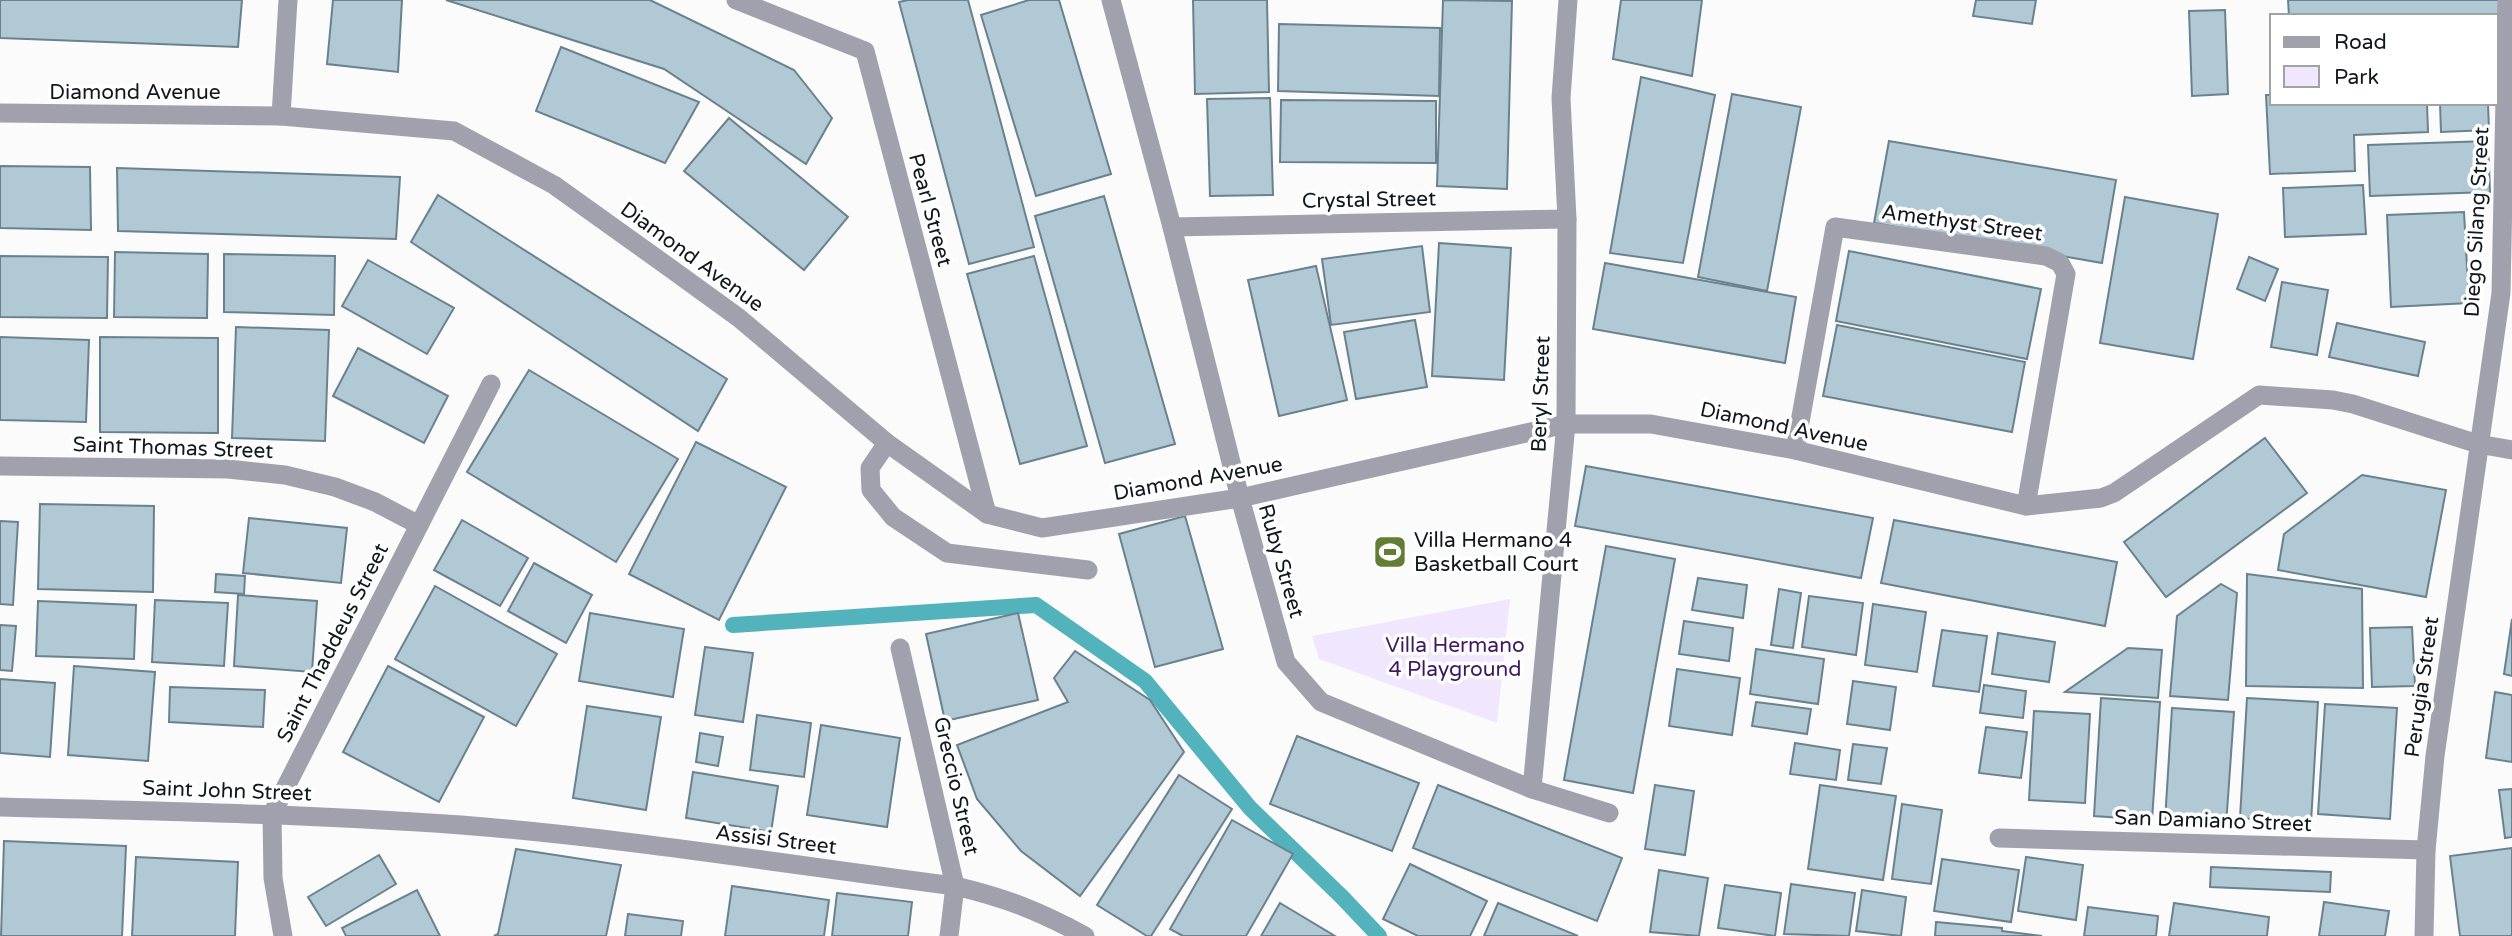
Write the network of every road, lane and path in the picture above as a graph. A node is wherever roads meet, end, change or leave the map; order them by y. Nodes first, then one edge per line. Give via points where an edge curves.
1 (288, 0) edge
2 (736, 0) edge
3 (1111, 0) edge
4 (1568, 0) edge
5 (2507, 0) edge
6 (0, 113) edge
7 (281, 116) junction
8 (1567, 219) junction
9 (1172, 227) junction
10 (491, 384) dead end
11 (1566, 424) junction
12 (887, 443) junction
13 (2478, 444) junction
14 (1795, 450) junction
15 (2512, 450) edge
16 (0, 466) edge
17 (1240, 498) junction
18 (2026, 506) junction
19 (987, 514) junction
20 (419, 525) junction
21 (1088, 570) dead end
22 (900, 648) dead end
23 (1532, 789) junction
24 (0, 807) edge
25 (1609, 813) dead end
26 (272, 814) junction
27 (452, 825) joint
28 (1998, 838) dead end
29 (2426, 850) junction
30 (955, 886) junction
31 (283, 936) edge
32 (949, 936) edge
33 (1085, 936) edge
34 (2424, 936) edge

1 - 7 street
2 - 19 street, Pearl Street via 865,51
3 - 9 street, Ruby Street
4 - 8 street, Beryl Street via 1562,98
5 - 13 street, Diego Silang Street via 2501,293
6 - 7 street, Diamond Avenue
7 - 12 street, Diamond Avenue via 454,131 554,185 670,268 739,318
8 - 9 street, Crystal Street
8 - 11 street, Beryl Street
9 - 17 street, Ruby Street
10 - 20 street, Saint Thaddeus Street
11 - 14 street, Diamond Avenue via 1651,424
11 - 17 street, Diamond Avenue
11 - 23 street, Beryl Street
12 - 19 street, Diamond Avenue
12 - 21 street via 870,468 871,490 893,517 947,553
13 - 15 street, Diamond Avenue
13 - 18 street, Diamond Avenue via 2353,404 2259,395 2114,493
13 - 29 street, Perugia Street
14 - 18 street, Diamond Avenue
14 - 18 street, Amethyst Street via 1835,228 2046,256 2060,263 2066,274
16 - 20 street, Saint Thomas Street via 228,469 285,475 335,487
17 - 19 street, Diamond Avenue via 1042,528
17 - 23 street, Ruby Street via 1286,662 1321,702
20 - 26 street, Saint Thaddeus Street
22 - 30 street, Greccio Street
23 - 25 street, Ruby Street
24 - 26 street, Saint John Street
26 - 27 street, Saint John Street
26 - 31 street, Saint Thaddeus Street via 273,878
27 - 30 street, Assisi Street via 582,837
28 - 29 street, San Damiano Street
29 - 34 street, Perugia Street
30 - 32 street, Greccio Street
30 - 33 street, Assisi Street via 1002,897

